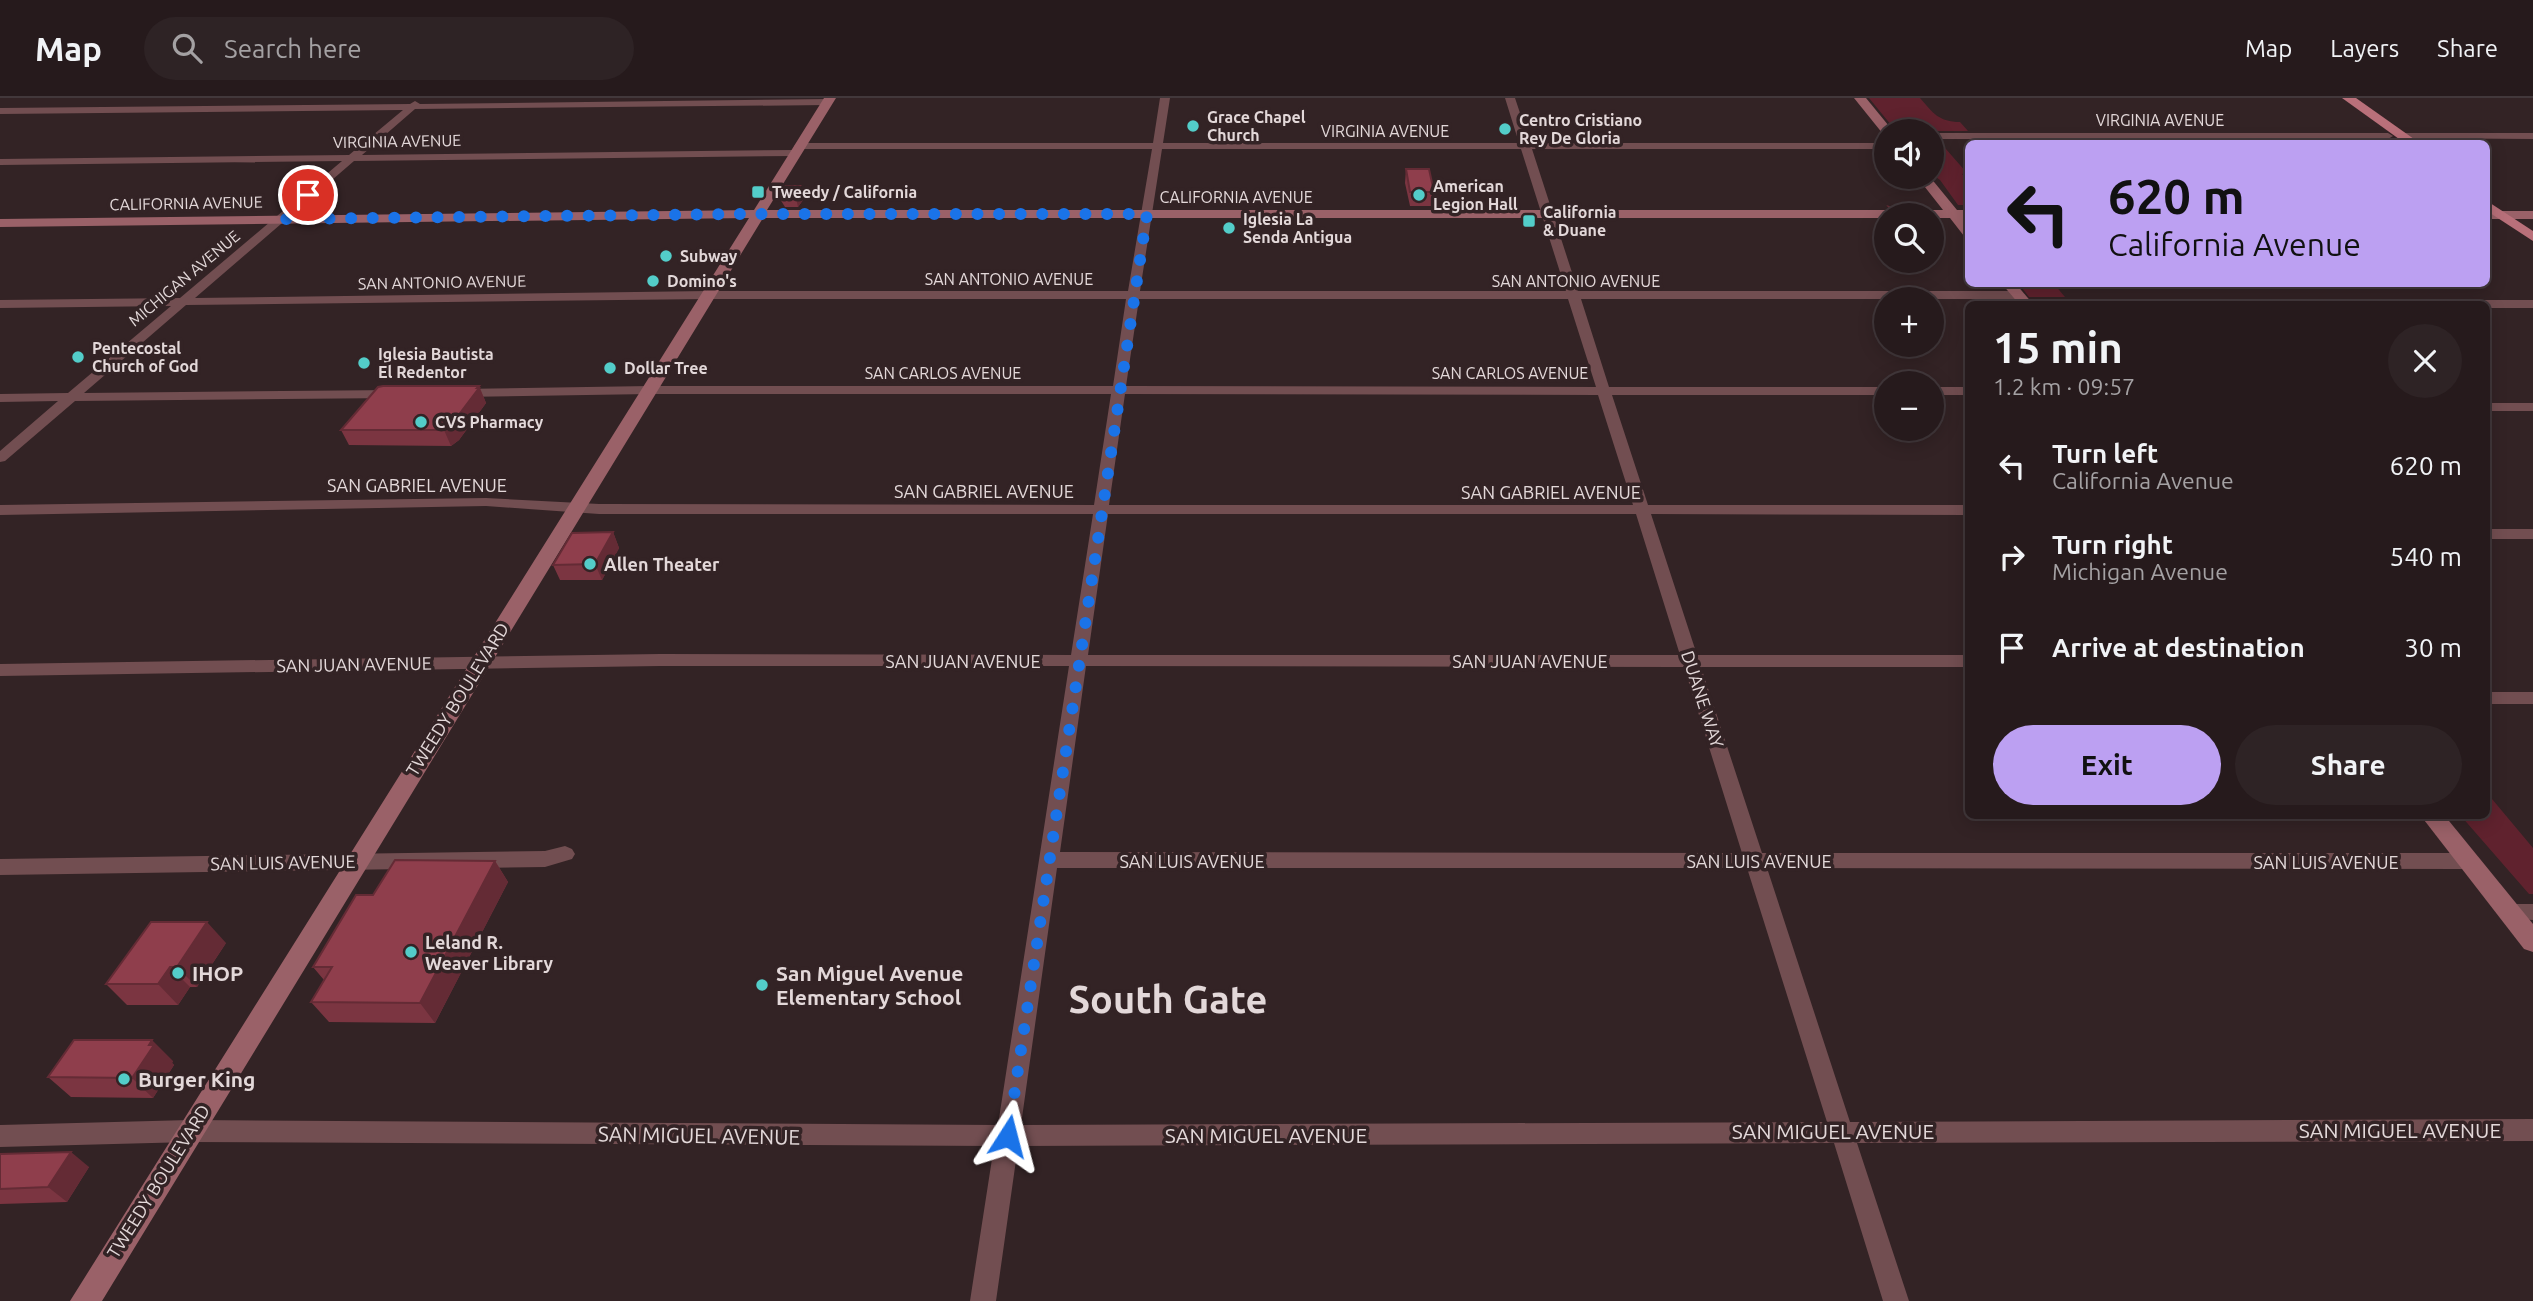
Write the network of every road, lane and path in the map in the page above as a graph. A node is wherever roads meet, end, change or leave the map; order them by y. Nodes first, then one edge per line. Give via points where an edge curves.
1 (11, 98) edge
2 (155, 98) edge
3 (297, 98) edge
4 (422, 98) edge
5 (1165, 98) edge
6 (1510, 98) edge
7 (1860, 98) edge
8 (2331, 98) edge
9 (2348, 98) edge
10 (829, 100) edge
11 (695, 101) edge
12 (562, 102) edge
13 (0, 105) edge
14 (412, 107) junction
15 (284, 108) junction
16 (137, 110) junction
17 (0, 111) edge
18 (1877, 119) edge
19 (1944, 136) edge
20 (2533, 136) edge
21 (2401, 140) edge
22 (1874, 146) edge
23 (1158, 147) junction
24 (1526, 147) junction
25 (796, 150) junction
26 (352, 158) junction
27 (0, 162) edge
28 (1933, 189) edge
29 (2490, 194) edge
30 (757, 214) junction
31 (1147, 214) junction
32 (1548, 214) junction
33 (1953, 214) junction
34 (1965, 214) edge
35 (2494, 215) edge
36 (2527, 215) edge
37 (280, 219) junction
38 (0, 223) edge
39 (2533, 223) edge
40 (1965, 228) edge
41 (2533, 237) edge
42 (708, 295) junction
43 (1133, 295) junction
44 (1574, 296) junction
45 (2020, 297) edge
46 (2313, 301) edge
47 (183, 302) junction
48 (2490, 303) edge
49 (0, 304) edge
50 (2533, 304) edge
51 (650, 390) junction
52 (1121, 390) junction
53 (1604, 391) junction
54 (1874, 391) edge
55 (1944, 391) edge
56 (1965, 391) edge
57 (449, 393) edge
58 (407, 394) edge
59 (72, 397) junction
60 (0, 398) edge
61 (2490, 407) edge
62 (2533, 407) edge
63 (0, 458) edge
64 (577, 507) junction
65 (0, 510) edge
66 (1965, 510) edge
67 (1102, 511) junction
68 (1643, 511) junction
69 (2490, 534) edge
70 (2533, 534) edge
71 (1691, 660) junction
72 (481, 661) junction
73 (1079, 661) junction
74 (1965, 662) edge
75 (0, 670) edge
76 (2490, 698) edge
77 (2533, 698) edge
78 (2434, 819) edge
79 (565, 854) dead end
80 (357, 860) junction
81 (1050, 860) junction
82 (1755, 860) junction
83 (2469, 862) junction
84 (0, 867) edge
85 (2521, 912) edge
86 (2533, 942) edge
87 (2533, 1130) edge
88 (190, 1131) junction
89 (1842, 1131) junction
90 (0, 1136) edge
91 (1008, 1136) junction
92 (85, 1301) edge
93 (983, 1301) edge
94 (1896, 1301) edge

1 - 13 street
2 - 16 street
3 - 15 street
4 - 14 street, MICHIGAN AVENUE
5 - 23 street
6 - 24 street, DUANE WAY
7 - 18 main road
8 - 21 main road
9 - 21 main road
10 - 11 street
10 - 25 main road, TWEEDY BOULEVARD
11 - 12 street
12 - 14 street
14 - 15 street
14 - 26 street, MICHIGAN AVENUE
15 - 16 street
16 - 17 street
19 - 21 street, VIRGINIA AVENUE
20 - 21 street, VIRGINIA AVENUE
22 - 24 street, VIRGINIA AVENUE
23 - 24 street, VIRGINIA AVENUE
23 - 25 street, VIRGINIA AVENUE
23 - 31 street
24 - 32 street, DUANE WAY
25 - 26 street, VIRGINIA AVENUE
25 - 30 main road, TWEEDY BOULEVARD
26 - 27 street, VIRGINIA AVENUE
26 - 37 street, MICHIGAN AVENUE
28 - 33 main road
29 - 36 main road
30 - 31 main road, CALIFORNIA AVENUE
30 - 37 main road, CALIFORNIA AVENUE
30 - 42 main road, TWEEDY BOULEVARD
31 - 32 main road, CALIFORNIA AVENUE
31 - 43 street
32 - 33 main road, CALIFORNIA AVENUE
32 - 44 street, DUANE WAY
33 - 34 main road, CALIFORNIA AVENUE
33 - 40 main road
35 - 36 main road
35 - 41 main road
36 - 39 main road
37 - 38 main road, CALIFORNIA AVENUE
37 - 47 street, MICHIGAN AVENUE
42 - 43 street, SAN ANTONIO AVENUE
42 - 47 street, SAN ANTONIO AVENUE
42 - 51 main road, TWEEDY BOULEVARD
43 - 44 street, SAN ANTONIO AVENUE
43 - 52 street
44 - 45 street, SAN ANTONIO AVENUE
44 - 53 street, DUANE WAY
45 - 46 street, SAN ANTONIO AVENUE
47 - 49 street, SAN ANTONIO AVENUE
47 - 59 street, MICHIGAN AVENUE
48 - 50 street, SAN ANTONIO AVENUE
51 - 52 street, SAN CARLOS AVENUE
51 - 57 street, SAN CARLOS AVENUE
51 - 64 main road, TWEEDY BOULEVARD
52 - 53 street, SAN CARLOS AVENUE
52 - 67 street
53 - 54 street, SAN CARLOS AVENUE
53 - 68 street, DUANE WAY
55 - 56 street
58 - 59 street
59 - 60 street
59 - 63 street, MICHIGAN AVENUE
61 - 62 street
64 - 65 street, SAN GABRIEL AVENUE via 473,502
64 - 67 street, SAN GABRIEL AVENUE
64 - 72 main road, TWEEDY BOULEVARD
66 - 68 street, SAN GABRIEL AVENUE
67 - 68 street, SAN GABRIEL AVENUE
67 - 73 street
68 - 71 street, DUANE WAY
69 - 70 street
71 - 73 street, SAN JUAN AVENUE
71 - 74 street, SAN JUAN AVENUE
71 - 82 street, DUANE WAY
72 - 73 street, SAN JUAN AVENUE
72 - 75 street, SAN JUAN AVENUE
72 - 80 main road, TWEEDY BOULEVARD
73 - 81 street
76 - 77 street
78 - 83 main road
79 - 80 street, SAN LUIS AVENUE via 545,859
80 - 84 street, SAN LUIS AVENUE
80 - 88 main road, TWEEDY BOULEVARD
81 - 82 street, SAN LUIS AVENUE
81 - 91 street
82 - 83 street, SAN LUIS AVENUE
82 - 89 street, DUANE WAY
83 - 85 main road
85 - 86 main road
87 - 89 street, SAN MIGUEL AVENUE
88 - 90 street, SAN MIGUEL AVENUE
88 - 91 street, SAN MIGUEL AVENUE
88 - 92 main road, TWEEDY BOULEVARD
89 - 91 street, SAN MIGUEL AVENUE
89 - 94 street, DUANE WAY
91 - 93 street

